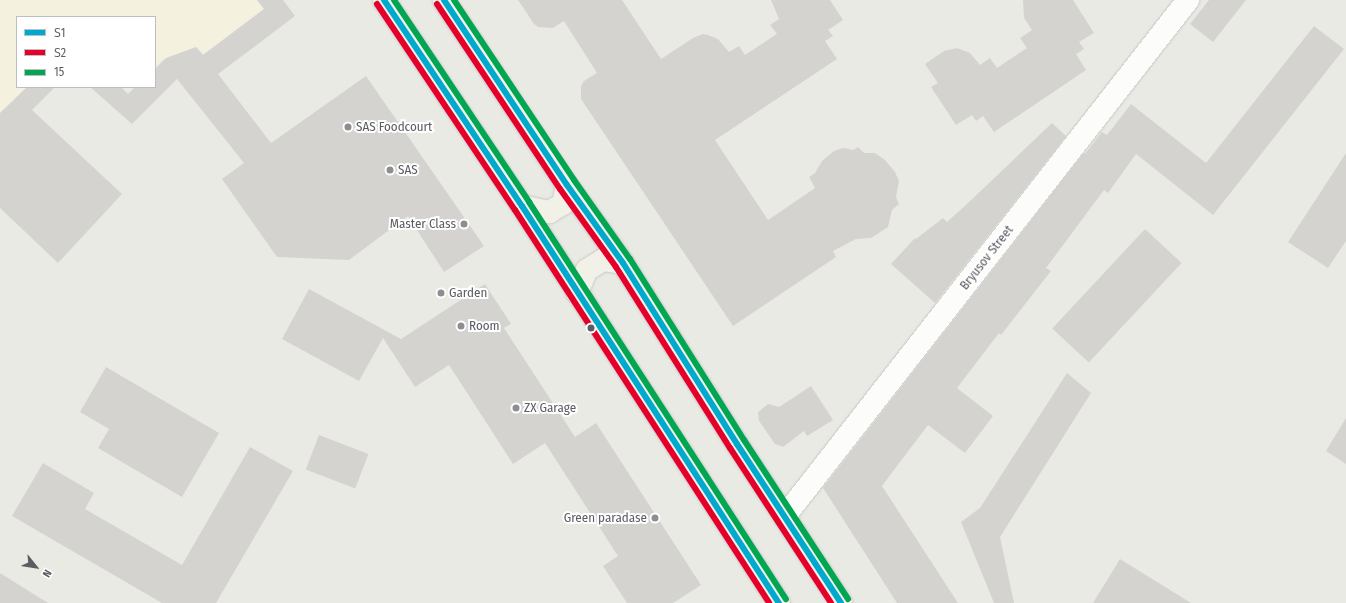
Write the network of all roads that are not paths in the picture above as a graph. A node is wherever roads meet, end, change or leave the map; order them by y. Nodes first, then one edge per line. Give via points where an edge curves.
1 (384, 0) edge
2 (444, 0) edge
3 (1188, 0) edge
4 (567, 185) junction
5 (522, 206) junction
6 (623, 263) junction
7 (577, 293) junction
8 (785, 516) junction
9 (779, 603) edge
10 (841, 603) edge

1 - 5 main road
2 - 4 main road
3 - 8 street, Bryusov Street
4 - 5 main road via 563,204 550,212
4 - 6 main road
5 - 7 main road
6 - 7 main road via 603,260 587,270
6 - 8 main road
7 - 9 main road
8 - 10 main road

